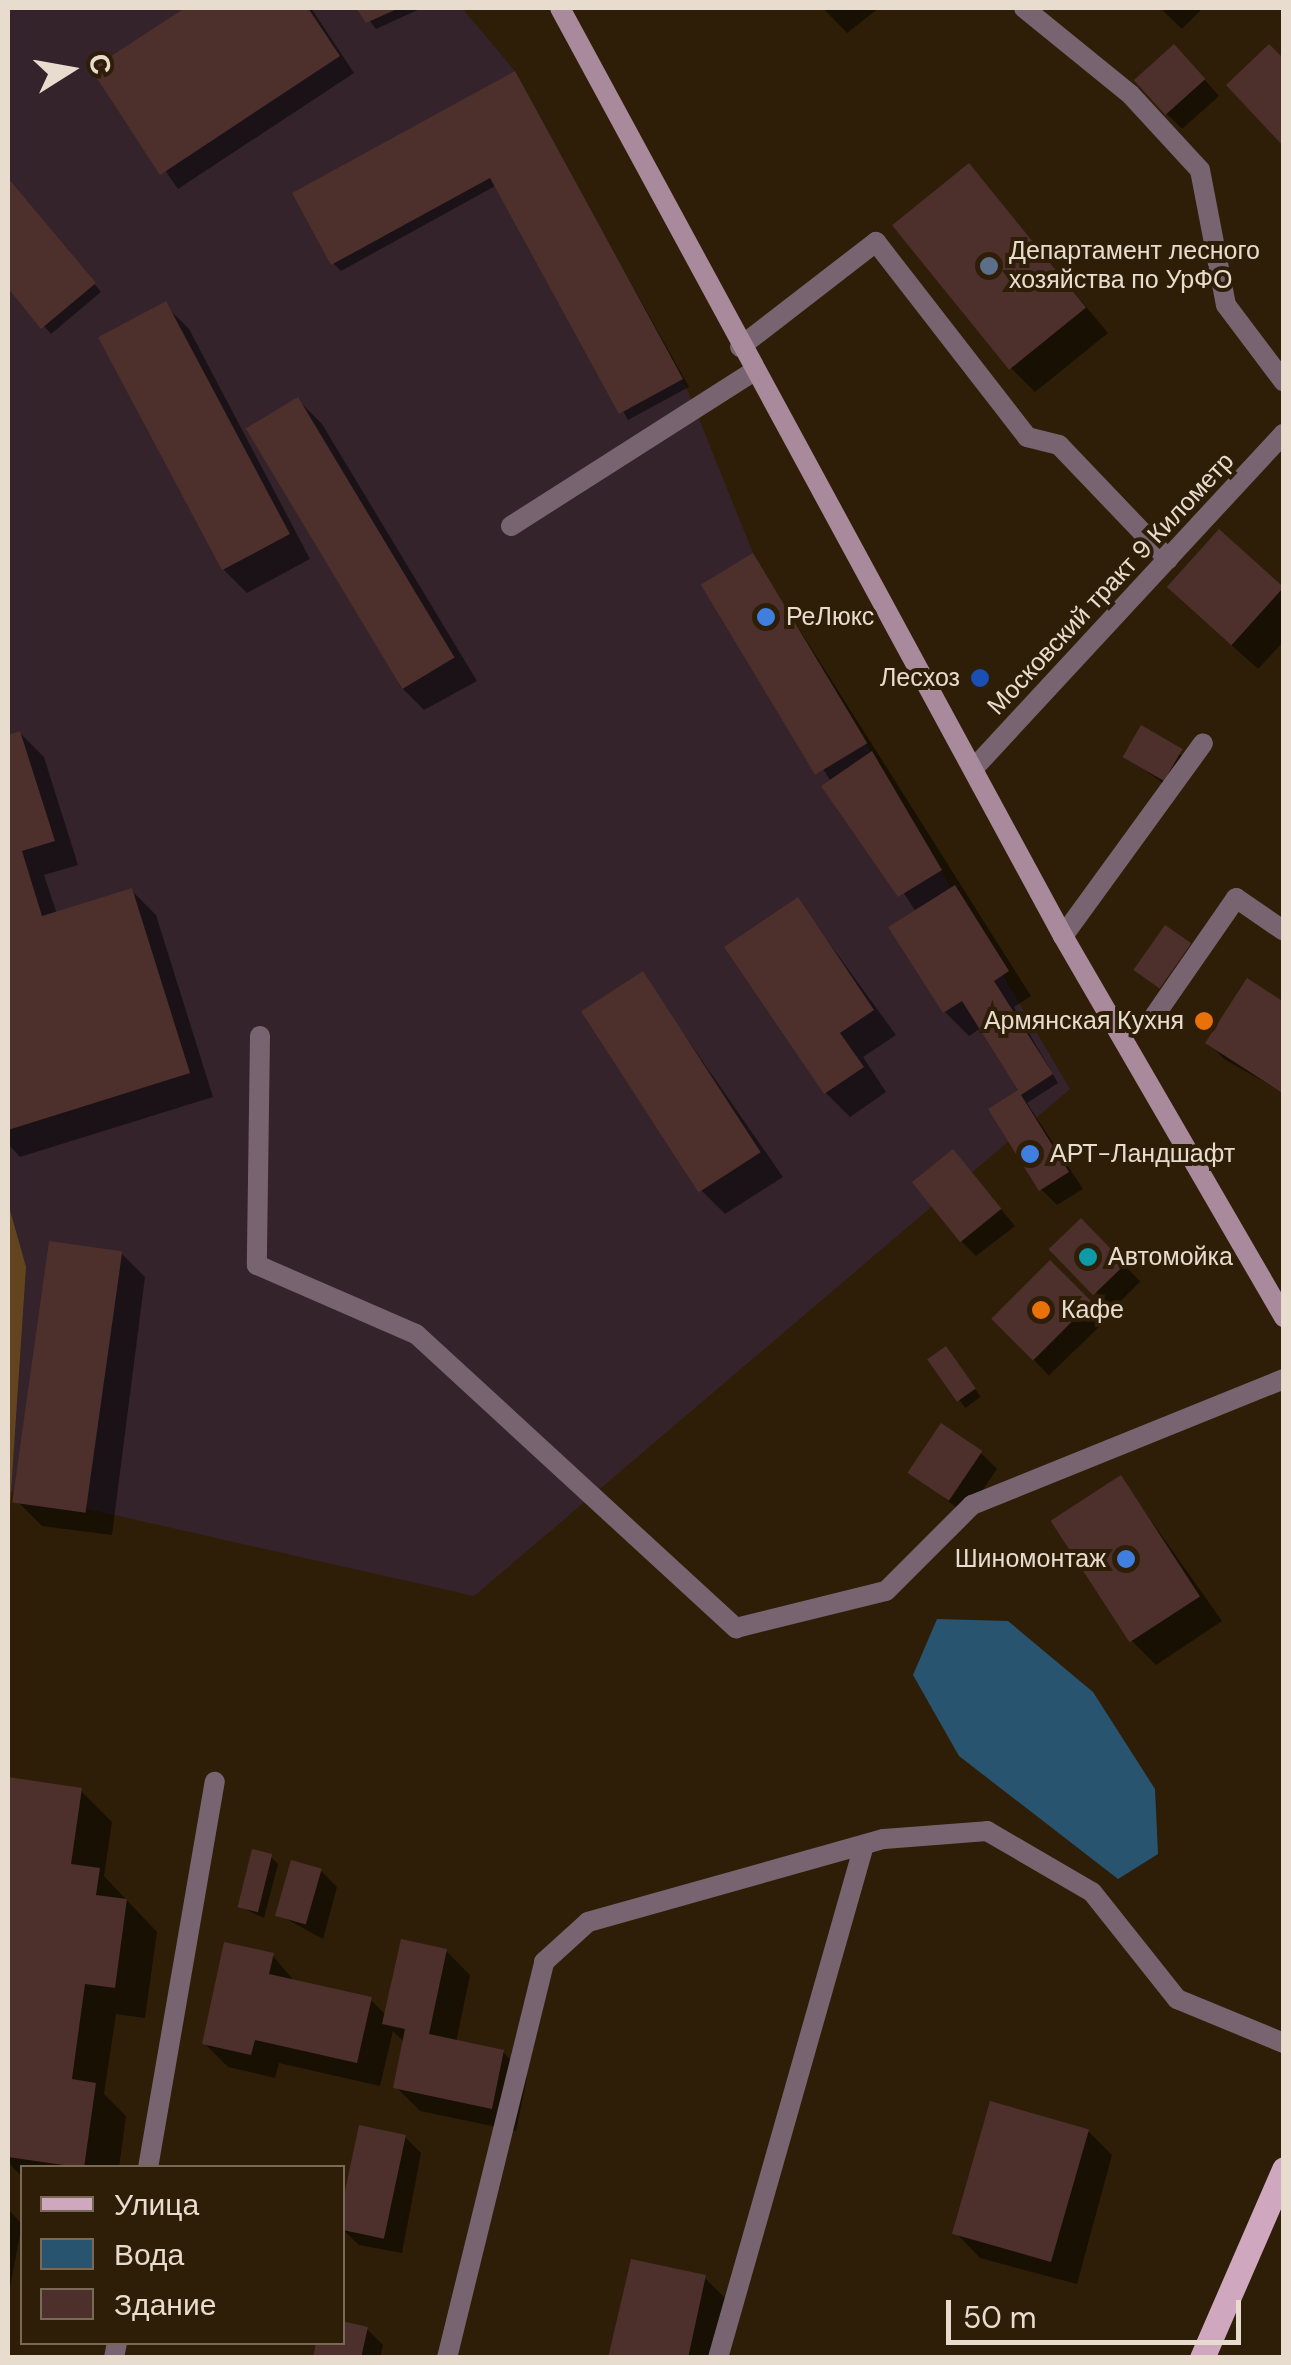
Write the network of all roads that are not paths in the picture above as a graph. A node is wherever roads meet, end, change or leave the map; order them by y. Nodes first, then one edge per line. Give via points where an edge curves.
1 (560, 8) edge
2 (1024, 8) edge
3 (740, 348) junction
4 (754, 372) junction
5 (1284, 382) edge
6 (1284, 434) edge
7 (510, 526) dead end
8 (1168, 559) junction
9 (1203, 743) dead end
10 (974, 768) junction
11 (1284, 931) edge
12 (1063, 936) junction
13 (1153, 1018) dead end
14 (260, 1036) dead end
15 (1284, 1318) edge
16 (1284, 1379) edge
17 (214, 1782) dead end
18 (864, 1845) junction
19 (1284, 2043) edge
20 (149, 2165) edge
21 (1284, 2169) edge
22 (446, 2358) edge
23 (718, 2358) edge
24 (1202, 2358) edge

1 - 3 street
2 - 5 street via 1130,94 1200,170 1226,304
3 - 4 street
3 - 8 street via 876,242 1027,437 1059,445
4 - 7 street
4 - 10 street
6 - 8 street, Московский тракт 9 Километр
8 - 10 street, Московский тракт 9 Километр
9 - 12 street
10 - 12 street
11 - 13 street via 1236,898
12 - 15 street
14 - 16 street via 257,1264 416,1334 736,1628 886,1591 972,1505
17 - 20 street
18 - 19 street via 987,1830 1092,1892 1177,1999
18 - 22 street via 588,1922 544,1962
18 - 23 street
21 - 24 main road

